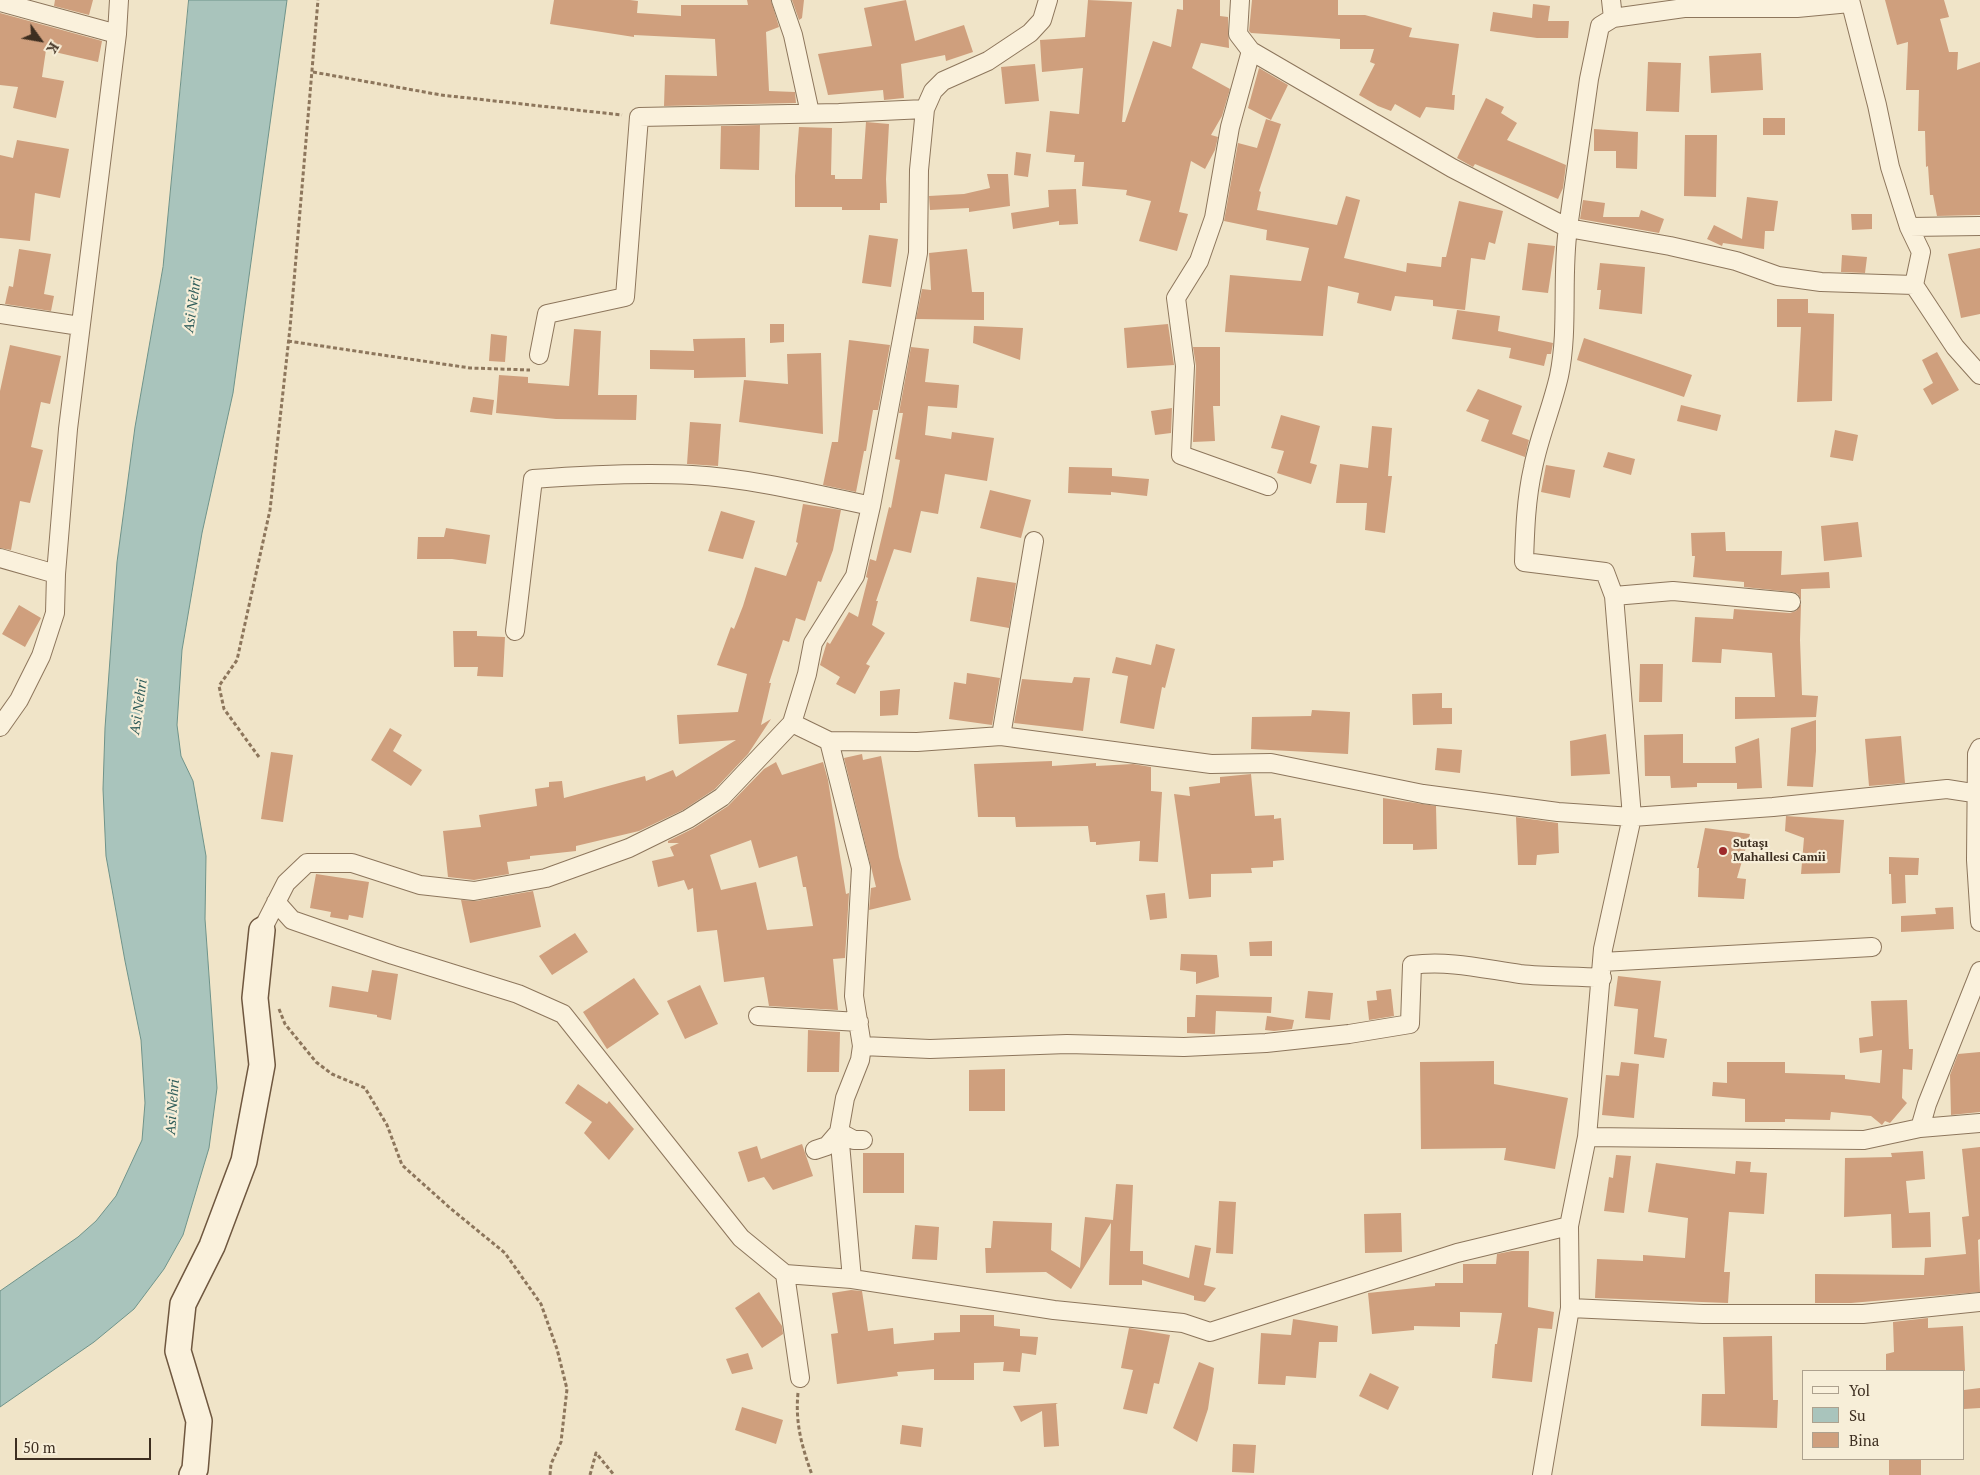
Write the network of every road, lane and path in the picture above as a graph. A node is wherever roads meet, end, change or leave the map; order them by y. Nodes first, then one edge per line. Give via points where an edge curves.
1 (119, 0) edge
2 (318, 0) edge
3 (781, 0) edge
4 (1048, 0) edge
5 (1240, 0) edge
6 (1611, 0) edge
7 (1850, 1) edge
8 (0, 2) edge
9 (1613, 18) junction
10 (117, 34) junction
11 (1251, 51) junction
12 (313, 72) junction
13 (925, 109) junction
14 (810, 113) junction
15 (639, 117) junction
16 (1909, 226) junction
17 (1980, 226) edge
18 (1568, 228) junction
19 (1914, 285) junction
20 (0, 314) edge
21 (80, 326) junction
22 (288, 341) junction
23 (539, 355) joint
24 (1980, 375) edge
25 (1268, 486) dead end
26 (872, 506) junction
27 (1034, 541) dead end
28 (0, 558) edge
29 (56, 574) junction
30 (1614, 596) junction
31 (1791, 602) dead end
32 (515, 631) dead end
33 (792, 723) junction
34 (0, 727) edge
35 (1001, 736) junction
36 (829, 741) junction
37 (1980, 748) edge
38 (259, 757) dead end
39 (1978, 793) edge
40 (1632, 817) junction
41 (276, 902) junction
42 (1980, 922) edge
43 (262, 930) joint
44 (1872, 947) dead end
45 (1602, 970) junction
46 (1980, 971) edge
47 (276, 1002) dead end
48 (758, 1016) dead end
49 (858, 1022) junction
50 (862, 1046) junction
51 (1980, 1123) edge
52 (1920, 1128) junction
53 (840, 1132) junction
54 (1586, 1137) junction
55 (863, 1140) dead end
56 (815, 1150) dead end
57 (1569, 1226) junction
58 (785, 1274) junction
59 (852, 1278) junction
60 (1980, 1302) edge
61 (1570, 1308) junction
62 (800, 1378) joint
63 (192, 1475) edge
64 (550, 1475) edge
65 (590, 1475) edge
66 (614, 1475) edge
67 (812, 1475) edge
68 (1542, 1475) edge

1 - 10 street
2 - 12 path
3 - 14 street via 793,35
4 - 13 street via 1042,20 1030,33 988,61 943,82 933,91
5 - 11 street via 1238,34
6 - 9 street
7 - 9 street via 1797,8 1684,8
7 - 16 street via 1890,167
8 - 10 street
9 - 18 street via 1600,26 1598,35
10 - 21 street
11 - 18 street via 1452,168
11 - 25 street via 1230,128 1214,218 1199,261 1176,298 1184,366 1181,455
12 - 15 path via 441,95
12 - 22 path
13 - 14 street
13 - 26 street via 919,170 918,253
14 - 15 street
15 - 23 street via 625,297 547,314
16 - 17 street
16 - 19 street via 1921,252
18 - 19 street via 1727,259 1778,276 1820,282
18 - 30 street via 1559,375 1533,466 1525,515 1524,562 1605,572
19 - 24 street via 1955,347
20 - 21 street
21 - 29 street
22 - 23 path via 470,368 538,370
22 - 38 path via 270,510 237,660 219,686 224,709
26 - 32 street via 784,488 693,475 602,474 533,479
26 - 33 street via 855,576 813,642
27 - 35 street
28 - 29 street
29 - 34 street via 55,613 41,656 19,700
30 - 31 street via 1673,591
30 - 40 street
33 - 36 street
33 - 41 street via 722,797 688,820 629,848 546,878 474,891 420,885 352,863 307,863 286,883
35 - 36 street via 917,742
35 - 40 street via 1211,764 1271,763 1423,794 1558,812
36 - 49 street via 861,868 854,996
37 - 39 street via 1977,754
39 - 40 street via 1947,789
39 - 42 street via 1976,860
40 - 45 street via 1603,949
41 - 43 street
41 - 58 street via 292,920 518,994 563,1014 741,1238
43 - 63 street via 254,998 262,1065 244,1161 212,1246 183,1304 178,1351 198,1421
44 - 45 street
45 - 50 street via 1522,974 1428,962 1412,965 1410,1024 1266,1044 1184,1047 1002,1045 930,1050
45 - 54 street
46 - 52 street
47 - 64 path via 285,1024 316,1062 332,1074 365,1088 387,1125 402,1165 505,1253 541,1304 567,1389 561,1442 551,1464
48 - 49 street
49 - 50 street
50 - 53 street via 845,1098
51 - 52 street
52 - 54 street via 1864,1140
53 - 55 street via 854,1140
53 - 56 street via 826,1146
53 - 59 street
54 - 57 street
57 - 59 street via 1457,1252 1210,1332 1183,1323 1054,1310
57 - 61 street
58 - 59 street
58 - 62 street
60 - 61 street via 1863,1314 1703,1314
61 - 68 street
62 - 67 path via 796,1414 801,1444
65 - 66 path via 596,1453

